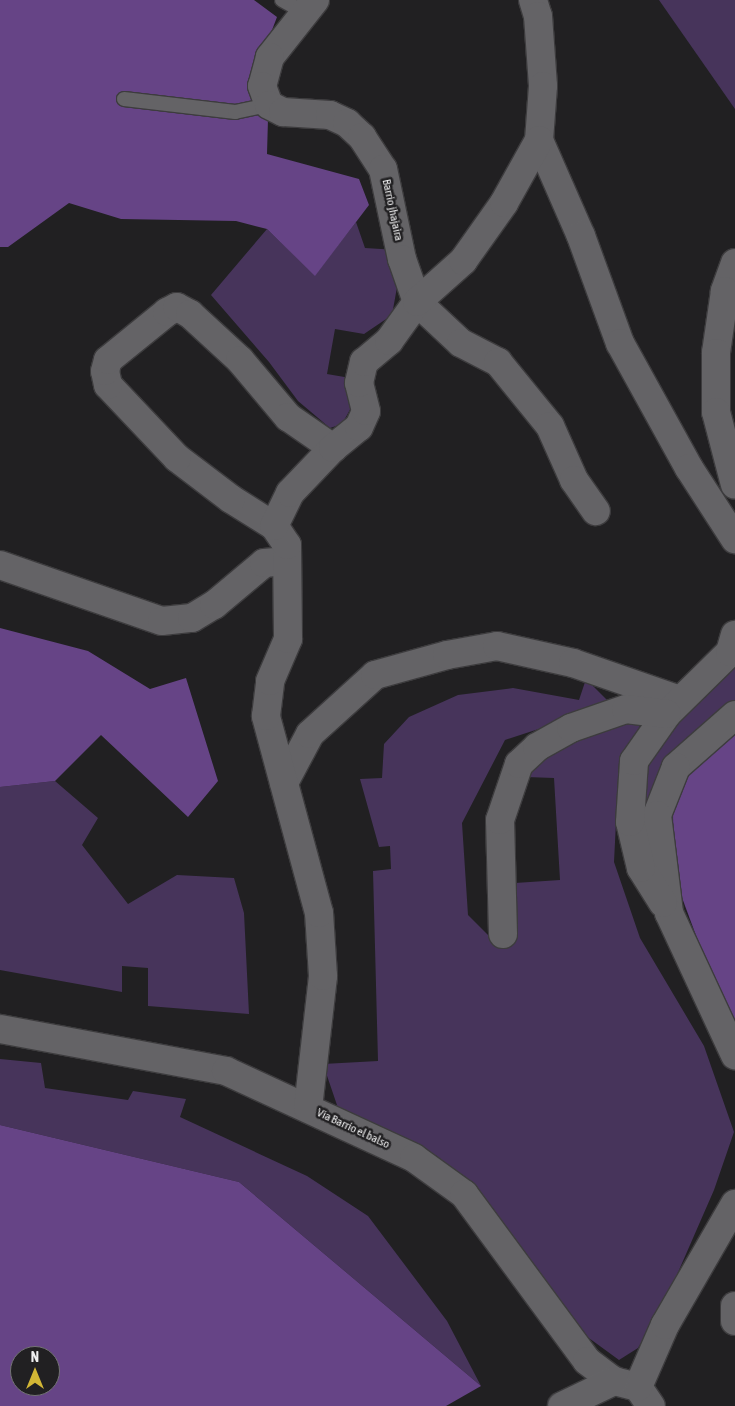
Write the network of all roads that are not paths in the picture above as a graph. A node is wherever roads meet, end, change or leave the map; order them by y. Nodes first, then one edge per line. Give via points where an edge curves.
1 (533, 0) edge
2 (300, 4) edge
3 (124, 99) dead end
4 (268, 105) junction
5 (538, 140) junction
6 (735, 263) edge
7 (417, 302) junction
8 (333, 448) junction
9 (735, 485) edge
10 (596, 511) dead end
11 (274, 526) junction
12 (735, 539) edge
13 (287, 561) junction
14 (0, 565) edge
15 (735, 635) edge
16 (673, 707) junction
17 (735, 715) edge
18 (284, 783) junction
19 (669, 913) junction
20 (503, 934) dead end
21 (0, 1029) edge
22 (735, 1055) edge
23 (308, 1108) junction
24 (735, 1204) edge
25 (735, 1306) edge
26 (735, 1321) edge
27 (634, 1391) edge
28 (562, 1406) edge

1 - 5 street via 538,16 543,86
2 - 4 street via 270,57 262,86
3 - 4 lane via 236,112
4 - 7 street, Barrio jhajaira via 283,112 330,115 347,123 362,137 383,169 402,259
5 - 7 street via 504,203 463,261
5 - 12 street via 582,236 620,343 689,468
6 - 9 street via 725,291 716,353 716,412
7 - 8 street via 389,341 364,362 359,382 366,411 359,427
7 - 10 street via 461,343 498,362 550,426 574,480
8 - 11 street via 290,493
8 - 11 street via 288,418 240,360 190,314 177,307 108,360 105,371 108,385 177,458
11 - 13 street via 287,544
13 - 14 street via 264,564 214,605 192,618 162,621
13 - 18 street via 288,639 270,682 266,716
15 - 16 street via 730,652
16 - 18 street via 573,663 497,646 447,655 375,675 310,734
16 - 19 street via 634,761 630,822 641,868
16 - 20 street via 626,710 571,728 537,747 519,764 500,820
17 - 19 street via 676,767 658,815
18 - 23 street via 319,913 323,976
19 - 22 street
21 - 23 street, Via Barrio el balso via 226,1070
23 - 27 street, Via Barrio el balso via 414,1158 464,1194 587,1361
24 - 27 street via 665,1325
25 - 26 street
27 - 28 street

